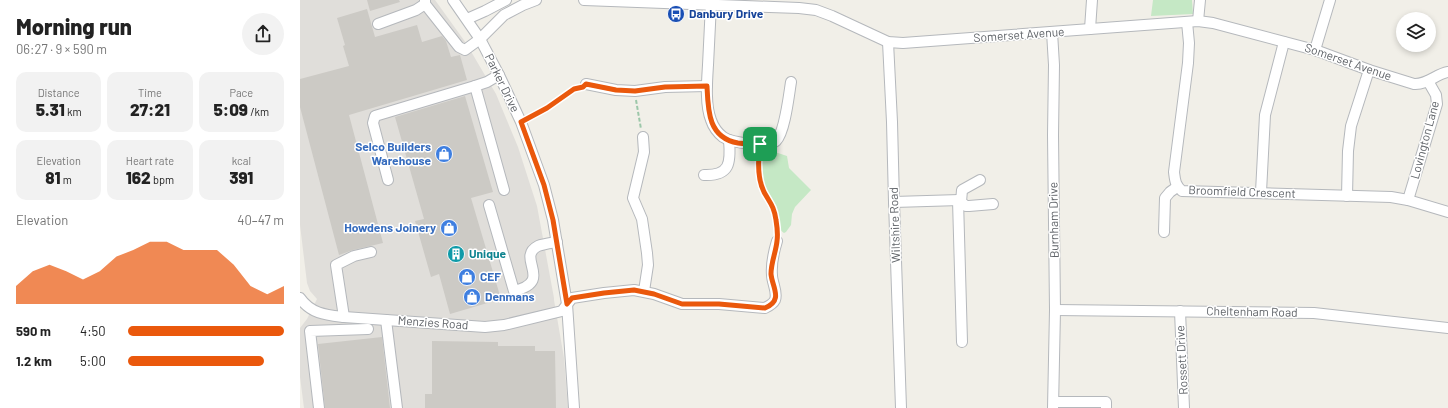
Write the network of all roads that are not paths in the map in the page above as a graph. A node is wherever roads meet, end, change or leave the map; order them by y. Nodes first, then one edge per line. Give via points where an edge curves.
1 (453, 0) edge
2 (506, 0) edge
3 (536, 0) edge
4 (584, 0) edge
5 (1092, 0) edge
6 (1200, 0) edge
7 (1330, 0) edge
8 (655, 1) edge
9 (425, 2) edge
10 (711, 4) junction
11 (467, 19) junction
12 (1198, 20) junction
13 (1187, 22) junction
14 (378, 24) dead end
15 (1090, 29) junction
16 (1052, 32) junction
17 (480, 40) junction
18 (888, 42) junction
19 (1284, 42) junction
20 (1315, 50) junction
21 (1369, 70) junction
22 (1448, 72) edge
23 (499, 75) junction
24 (1428, 81) junction
25 (791, 82) dead end
26 (586, 84) road end
27 (475, 86) junction
28 (707, 86) junction
29 (642, 137) road end
30 (729, 140) junction
31 (704, 175) dead end
32 (388, 180) dead end
33 (980, 180) dead end
34 (1177, 187) junction
35 (504, 190) dead end
36 (1261, 192) junction
37 (1348, 196) junction
38 (959, 200) junction
39 (1408, 200) junction
40 (894, 202) junction
41 (993, 204) dead end
42 (489, 205) dead end
43 (1448, 212) edge
44 (1164, 232) dead end
45 (777, 241) road end
46 (557, 242) junction
47 (371, 252) dead end
48 (644, 291) junction
49 (300, 298) edge
50 (567, 304) junction
51 (1055, 310) junction
52 (1180, 311) junction
53 (344, 317) junction
54 (386, 320) junction
55 (1448, 328) edge
56 (368, 329) dead end
57 (962, 342) dead end
58 (1054, 405) edge
59 (319, 408) edge
60 (397, 408) edge
61 (574, 408) edge
62 (901, 408) edge
63 (1106, 408) edge
64 (1184, 408) edge

1 - 11 street, Parker Drive
2 - 11 street
3 - 17 street via 504,15
4 - 8 street, Somerset Avenue
5 - 15 street
6 - 12 street
7 - 20 street
8 - 10 street, Somerset Avenue
9 - 14 street via 416,10
9 - 17 street via 459,47 465,50
10 - 18 street, Somerset Avenue via 816,10
10 - 28 street
11 - 17 street, Parker Drive
12 - 13 street, Somerset Avenue
12 - 19 street, Somerset Avenue
13 - 15 street, Somerset Avenue
13 - 34 street, Broomfield Crescent via 1188,63 1174,172
15 - 16 street, Somerset Avenue
16 - 18 street, Somerset Avenue
16 - 51 street, Burnham Drive
17 - 23 street, Parker Drive
18 - 40 street, Wiltshire Road
19 - 20 street, Somerset Avenue
19 - 36 street via 1265,115
20 - 21 street, Somerset Avenue
21 - 24 street, Somerset Avenue via 1414,84
21 - 37 street via 1351,126
22 - 24 street, Somerset Avenue
23 - 27 street
23 - 46 street, Parker Drive via 521,122 544,185
24 - 39 street, Lovington Lane via 1436,95 1437,104
25 - 30 street via 780,136 776,141 760,144
26 - 28 street via 635,91
27 - 32 street via 375,116 373,123
27 - 35 street
28 - 30 street via 711,121 722,136
29 - 48 street via 644,152 633,198 642,220 647,253
30 - 31 street via 726,170
33 - 38 street via 964,187
34 - 36 street, Broomfield Crescent via 1188,191
34 - 44 street via 1165,198
36 - 37 street, Broomfield Crescent
37 - 39 street, Broomfield Crescent
38 - 40 street
38 - 41 street via 966,206
38 - 57 street
39 - 43 street, Broomfield Crescent
40 - 62 street, Wiltshire Road
42 - 46 street via 514,291 530,285 533,280 530,263 533,250
45 - 48 street, Menzies Road via 771,273 776,293 771,306 765,308 682,304
46 - 50 street, Parker Drive
47 - 53 street via 354,256 336,265
48 - 50 street, Menzies Road via 572,298
49 - 53 street, Menzies Road via 316,312
50 - 54 street, Menzies Road via 562,311 491,326
50 - 61 street, Parker Drive
51 - 52 street, Cheltenham Road
51 - 58 street, Burnham Drive
52 - 55 street, Cheltenham Road via 1314,313
52 - 64 street, Rossett Drive
53 - 54 street, Menzies Road
54 - 60 street
56 - 59 street via 310,331
58 - 63 street via 1106,402

